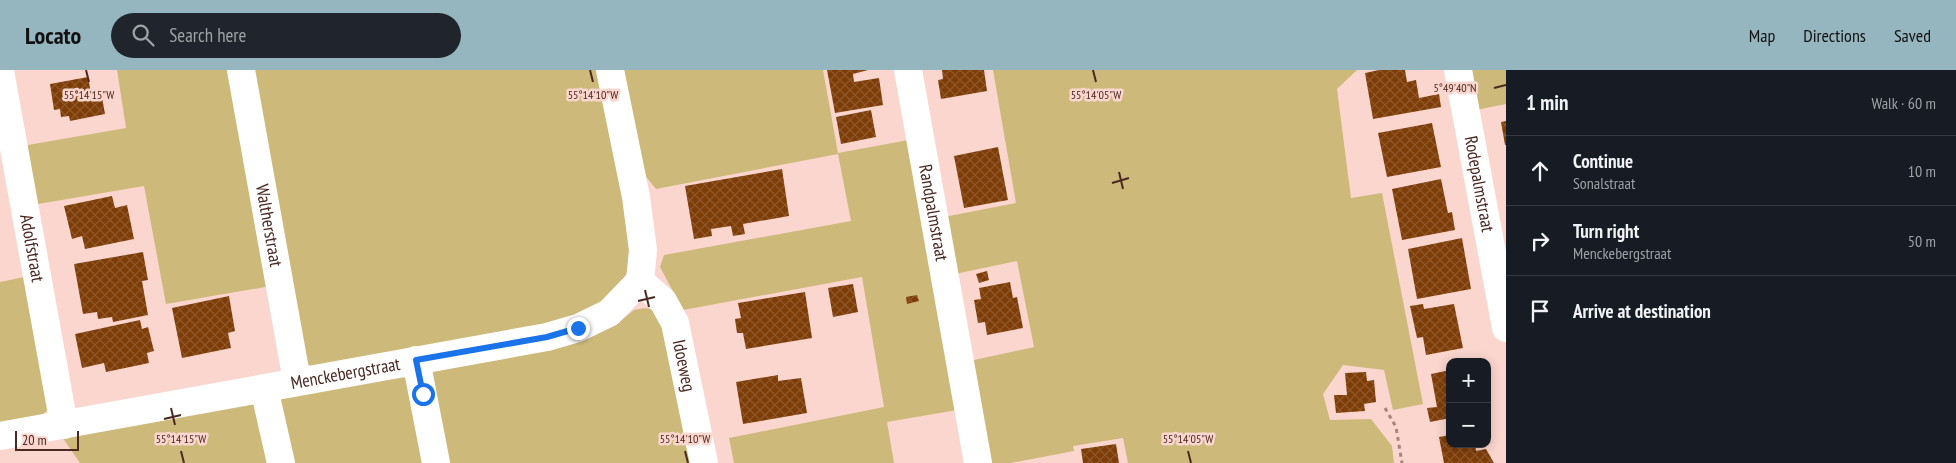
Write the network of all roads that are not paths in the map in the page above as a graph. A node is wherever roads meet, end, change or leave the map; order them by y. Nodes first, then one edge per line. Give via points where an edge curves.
1 (241, 70) edge
2 (610, 70) edge
3 (908, 70) edge
4 (1458, 70) edge
5 (0, 71) edge
6 (640, 281) junction
7 (1506, 328) edge
8 (416, 360) junction
9 (297, 381) junction
10 (264, 388) junction
11 (64, 424) junction
12 (0, 436) edge
13 (281, 463) edge
14 (436, 463) edge
15 (704, 463) edge
16 (978, 463) edge

1 - 9 street, Waltherstraat
2 - 6 street via 636,197 643,250
3 - 16 street, Randpalmstraat
4 - 7 street, Rodepalmstraat
5 - 11 street, Adolfstraat
6 - 8 street, Menckebergstraat via 610,313 578,328 547,337
6 - 15 street, Idoeweg via 663,301 675,323
8 - 9 street, Menckebergstraat
8 - 14 street
9 - 10 street, Menckebergstraat
10 - 11 street, Menckebergstraat
10 - 13 street
11 - 12 street, Menckebergstraat

